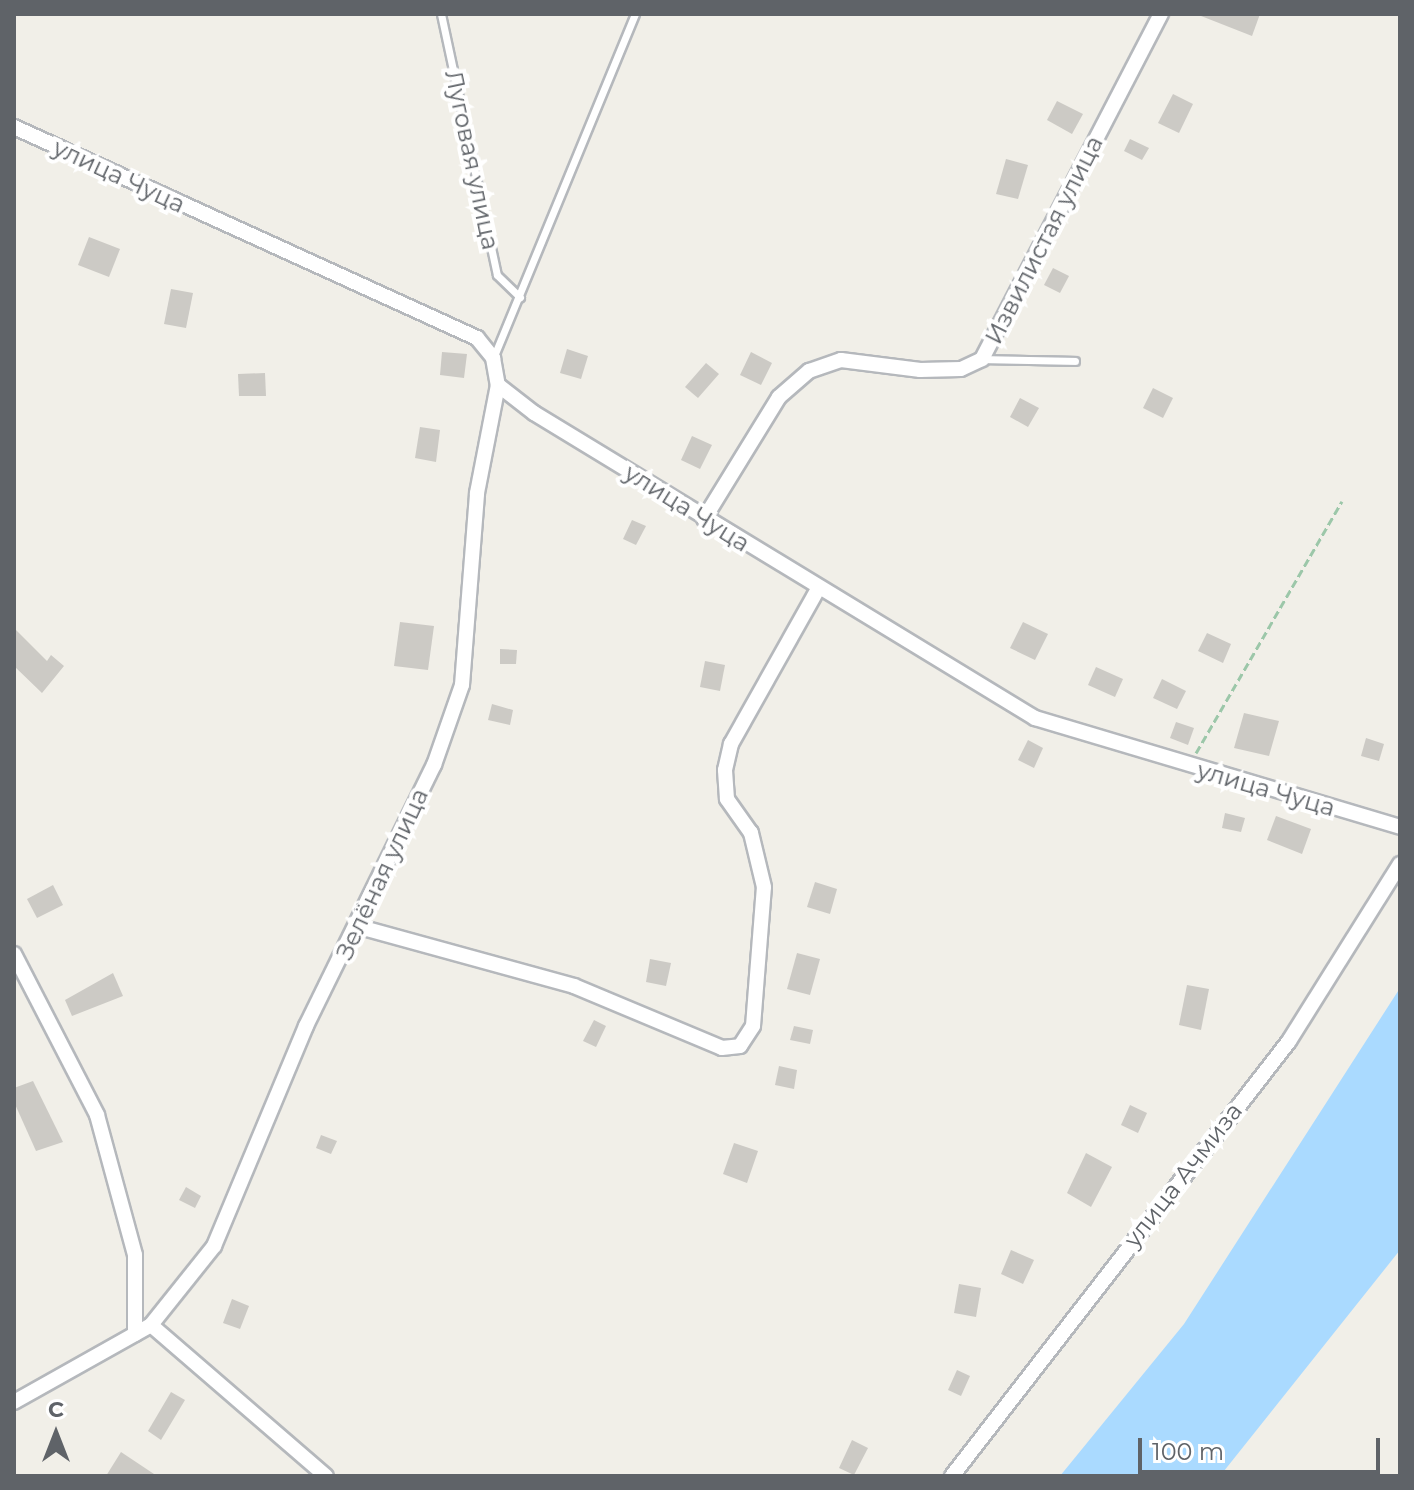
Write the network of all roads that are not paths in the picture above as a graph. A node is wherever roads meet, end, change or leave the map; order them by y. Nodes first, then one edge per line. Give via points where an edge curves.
1 (441, 14) edge
2 (635, 14) edge
3 (1161, 14) edge
4 (14, 127) edge
5 (520, 297) junction
6 (493, 358) junction
7 (982, 359) junction
8 (1075, 361) dead end
9 (498, 385) junction
10 (704, 519) junction
11 (818, 589) junction
12 (1400, 827) edge
13 (1400, 864) edge
14 (360, 927) junction
15 (14, 954) edge
16 (151, 1325) junction
17 (135, 1334) junction
18 (14, 1402) edge
19 (326, 1476) edge
20 (952, 1476) edge

1 - 5 lane, Луговая улица via 497,275
2 - 5 lane
3 - 7 street, Извилистая улица
4 - 6 street, улица Чуца via 477,338
5 - 6 lane
6 - 9 street
7 - 8 lane
7 - 10 street, Извилистая улица via 961,369 920,370 841,360 809,371 779,397
9 - 10 street, улица Чуца
9 - 14 street, Зелёная улица via 477,493 462,685
10 - 11 street, улица Чуца
11 - 12 street, улица Чуца via 1035,718
11 - 14 street via 731,744 725,770 727,799 751,833 764,887 753,1026 740,1046 722,1048 574,986
13 - 20 street, улица Ачмиза via 1289,1041
14 - 16 street, Зелёная улица via 306,1026 214,1246
15 - 17 street via 97,1115 135,1255
16 - 17 street, Зелёная улица
16 - 19 street
17 - 18 street, Зелёная улица

